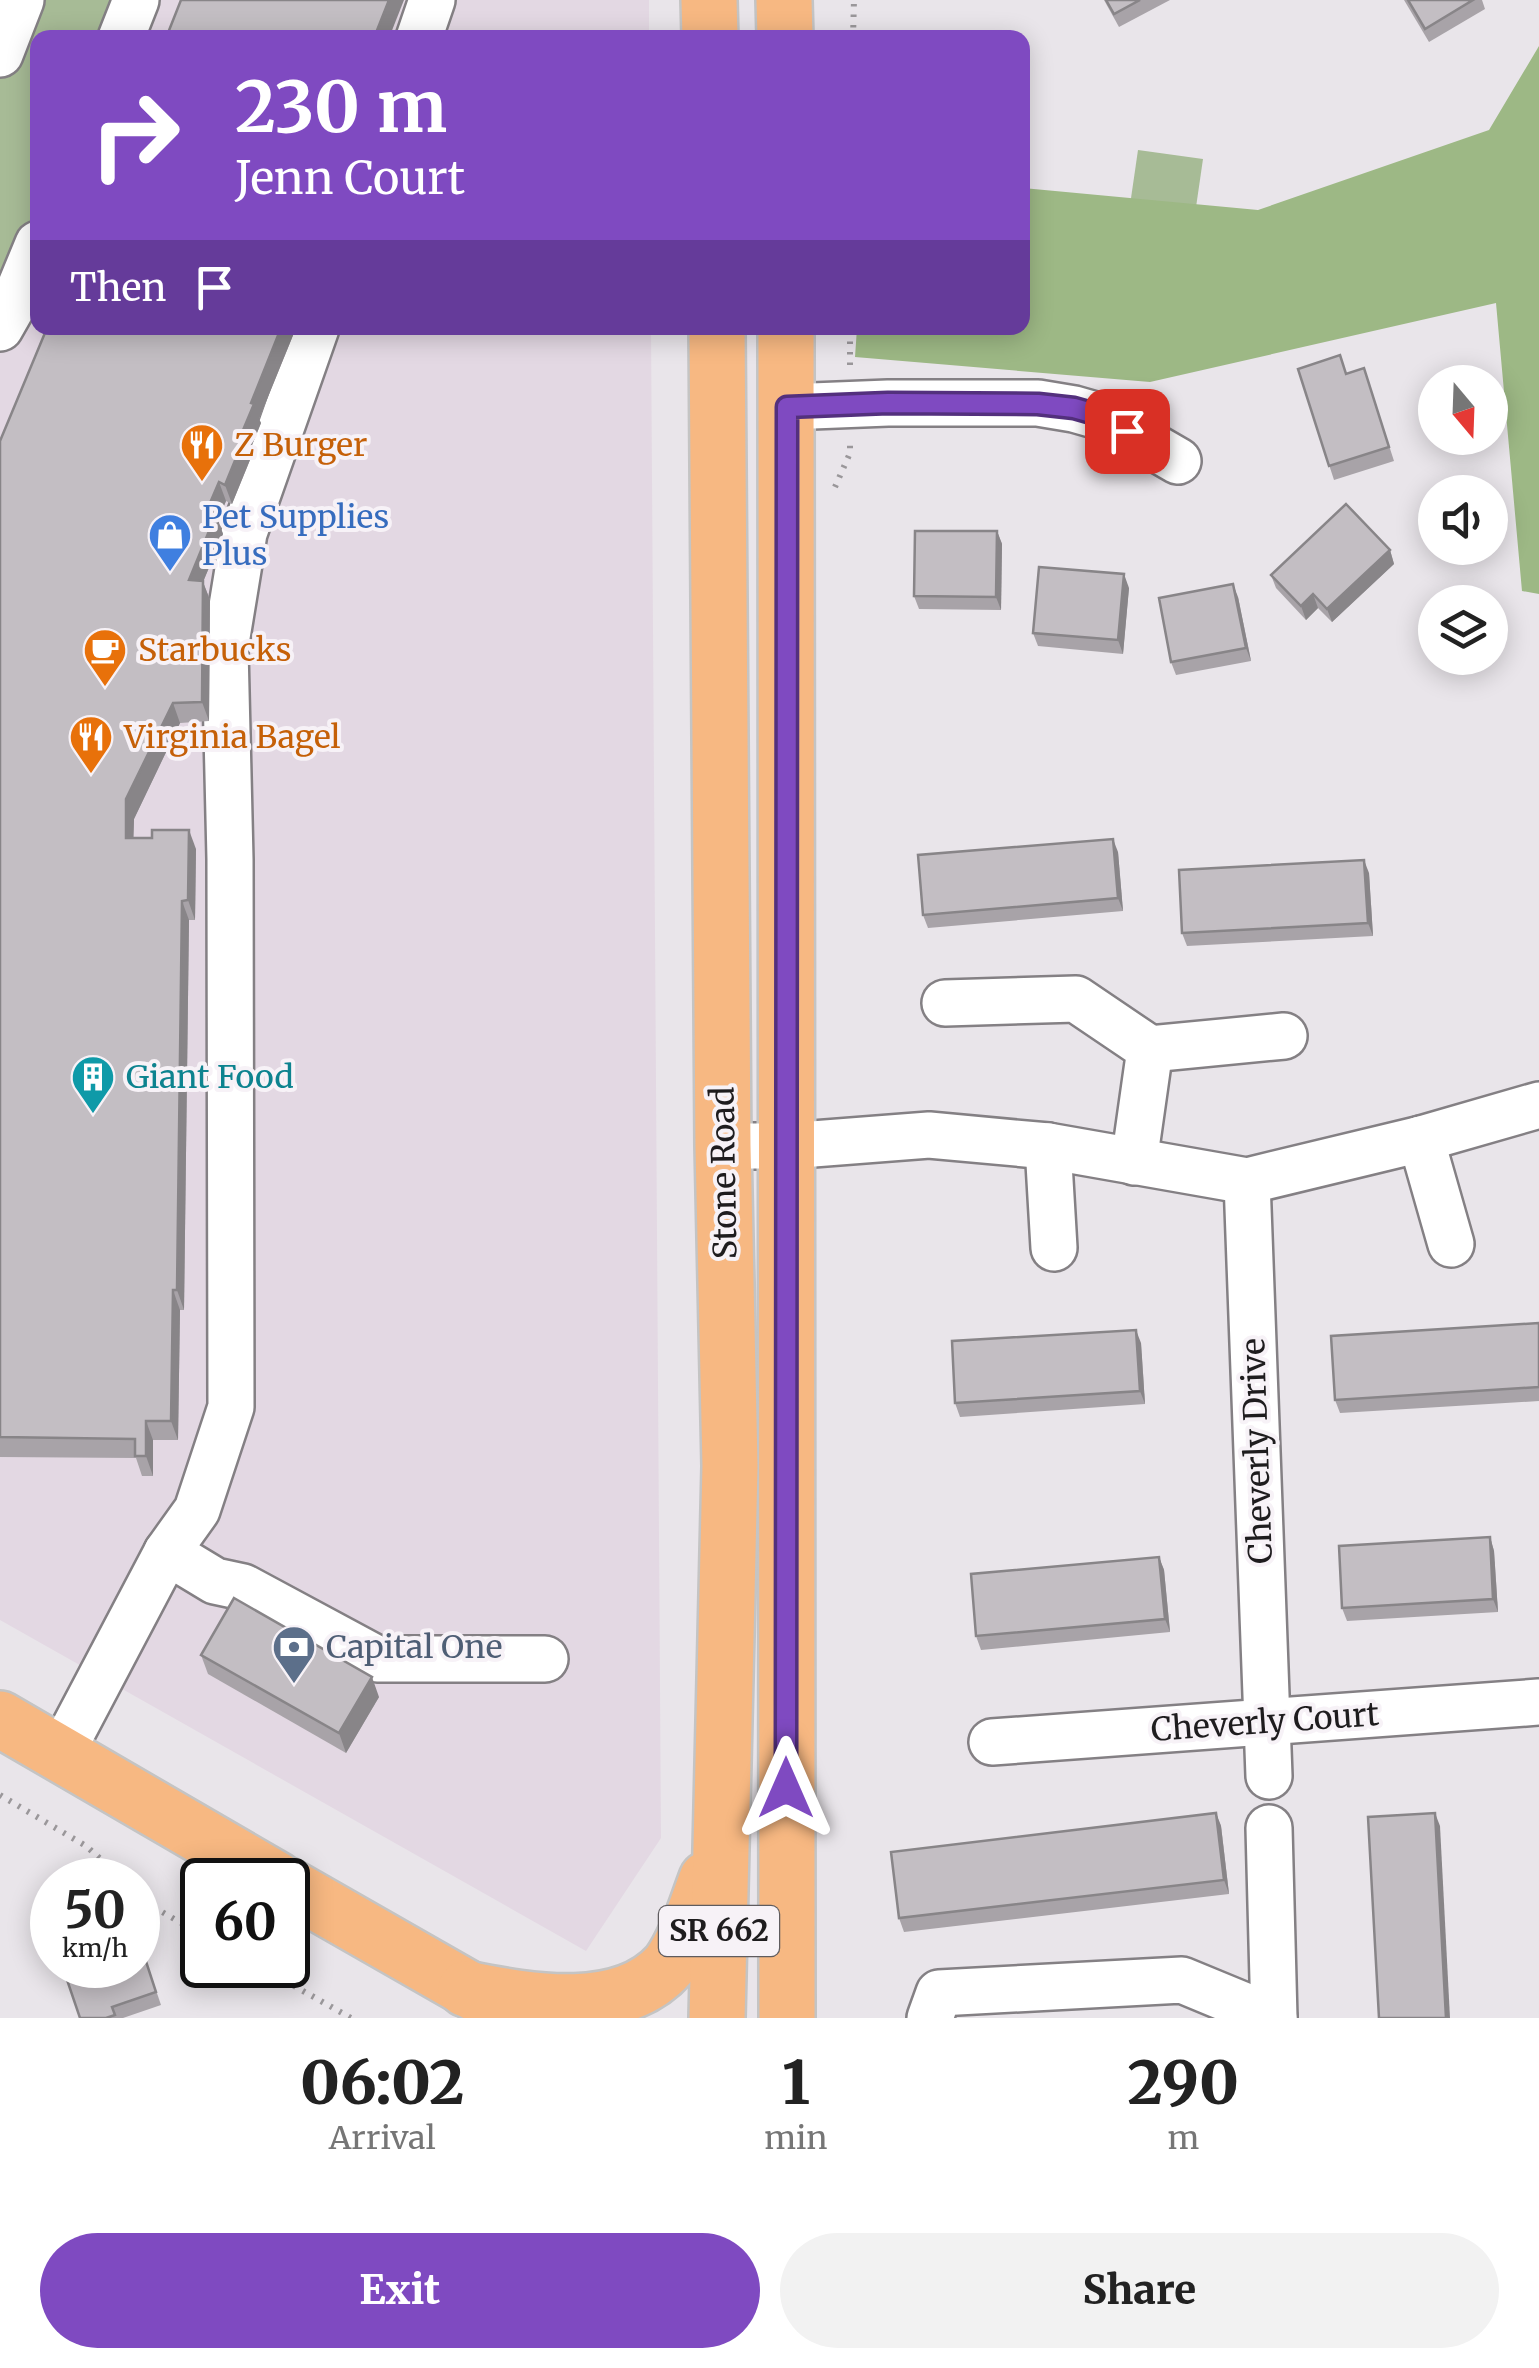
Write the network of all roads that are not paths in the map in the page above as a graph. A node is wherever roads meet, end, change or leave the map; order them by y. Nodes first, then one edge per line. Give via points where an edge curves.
1 (22, 0) edge
2 (136, 0) edge
3 (432, 0) edge
4 (710, 0) edge
5 (784, 0) edge
6 (124, 30) edge
7 (422, 30) edge
8 (710, 30) edge
9 (784, 30) edge
10 (0, 54) edge
11 (30, 260) edge
12 (4, 311) edge
13 (314, 335) edge
14 (717, 335) edge
15 (786, 335) edge
16 (787, 407) junction
17 (1178, 460) dead end
18 (944, 1003) dead end
19 (1284, 1036) dead end
20 (1150, 1049) junction
21 (1539, 1105) edge
22 (1420, 1139) junction
23 (723, 1146) junction
24 (787, 1146) junction
25 (1048, 1146) junction
26 (1134, 1162) junction
27 (1247, 1181) junction
28 (1451, 1244) dead end
29 (1054, 1248) dead end
30 (167, 1552) junction
31 (545, 1658) dead end
32 (1539, 1702) edge
33 (0, 1719) edge
34 (1266, 1722) junction
35 (992, 1742) dead end
36 (60, 1755) junction
37 (1269, 1776) dead end
38 (1269, 1828) dead end
39 (720, 1844) junction
40 (239, 1858) edge
41 (310, 1899) edge
42 (1082, 1984) junction
43 (466, 1989) junction
44 (520, 2018) edge
45 (717, 2018) edge
46 (786, 2018) edge
47 (930, 2018) edge
48 (1053, 2018) edge
49 (1274, 2018) edge

1 - 10 street
2 - 6 street
3 - 7 street
4 - 8 main road
5 - 9 main road
11 - 12 street
13 - 30 street via 244,533 226,649 230,1407 196,1510
14 - 23 main road, Stone Road / SR 662
15 - 16 main road, Stone Road / SR 662
16 - 17 street via 1074,408 1102,416
16 - 24 main road, Stone Road / SR 662
18 - 20 street via 1076,999
19 - 20 street
20 - 26 street
21 - 22 street
22 - 27 street
22 - 28 street
23 - 24 street
23 - 39 main road, Stone Road / SR 662 via 730,1466
24 - 25 street via 929,1135
24 - 46 main road, Stone Road / SR 662
25 - 26 street
25 - 29 street
26 - 27 street
27 - 34 street, Cheverly Drive
30 - 31 street via 378,1660
30 - 36 street
32 - 34 street, Cheverly Court
33 - 36 main road
34 - 35 street, Cheverly Court
34 - 37 street, Cheverly Drive
36 - 40 main road
38 - 49 street
39 - 43 main road via 683,1942 660,1975 631,1997 584,2006
39 - 45 main road, Stone Road / SR 662
41 - 43 main road
42 - 47 street via 939,1992
42 - 48 street
42 - 49 street via 1182,1980
43 - 44 main road

